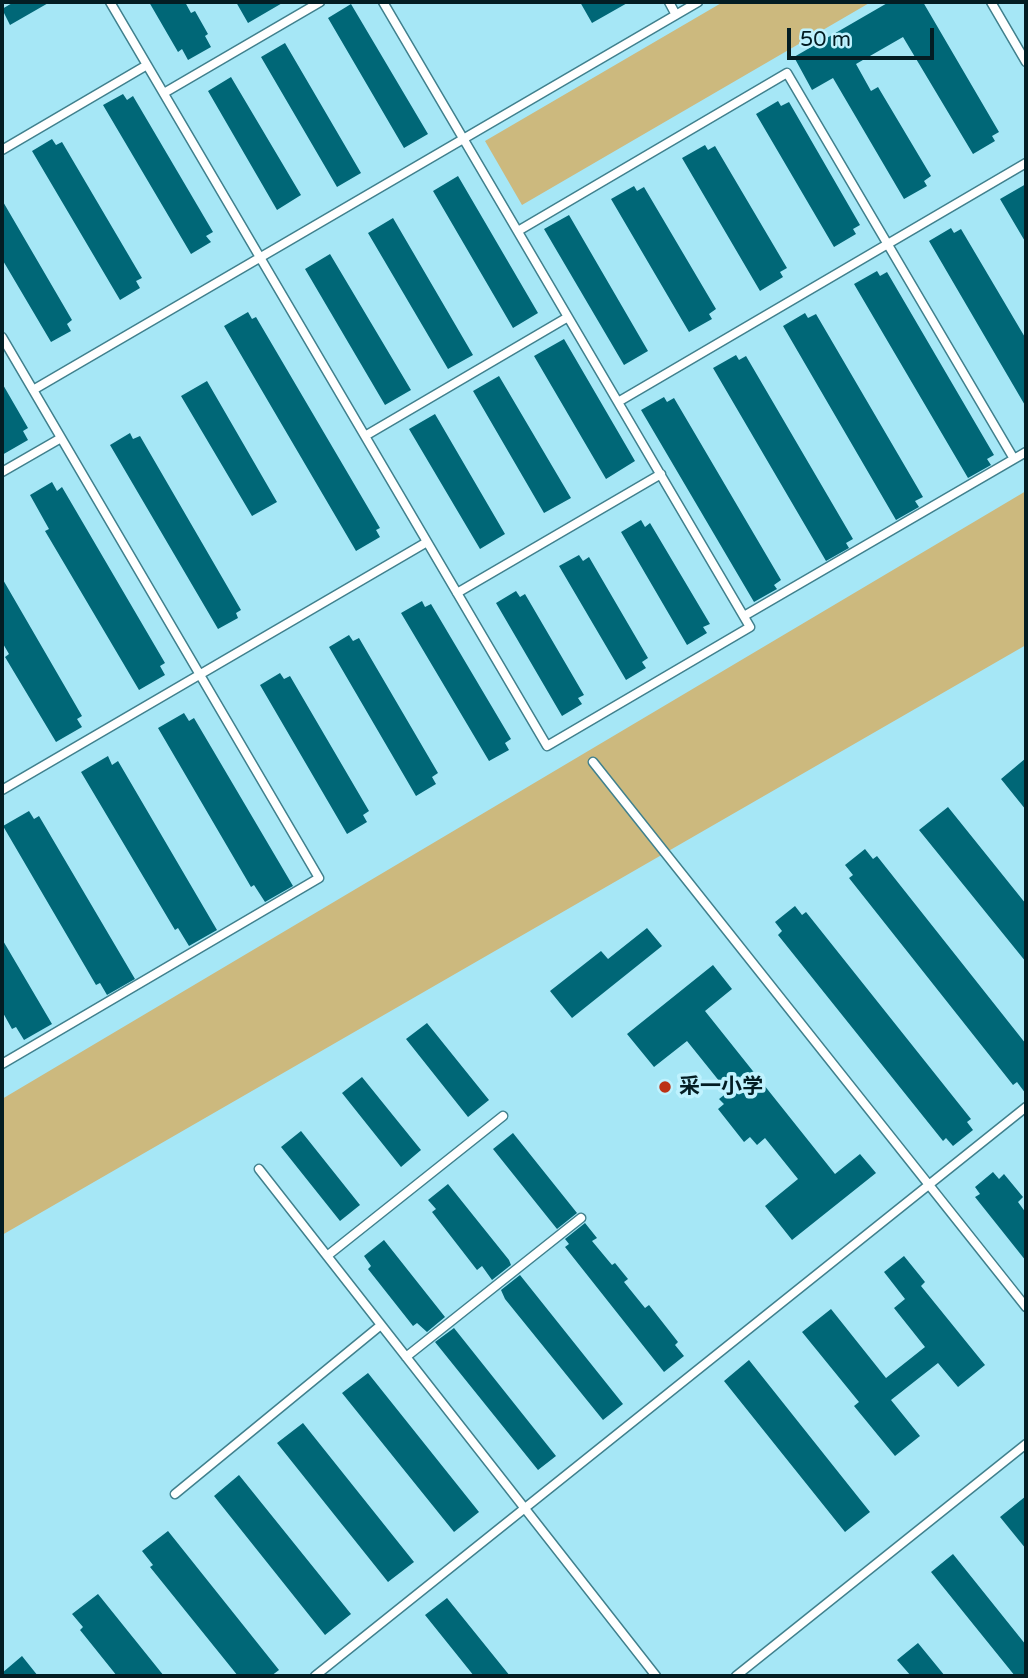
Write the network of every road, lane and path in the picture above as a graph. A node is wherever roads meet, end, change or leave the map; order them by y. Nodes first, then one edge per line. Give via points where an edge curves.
1 (110, 2) edge
2 (320, 2) edge
3 (383, 2) edge
4 (668, 2) edge
5 (698, 2) edge
6 (991, 2) edge
7 (676, 15) junction
8 (1026, 62) edge
9 (147, 65) junction
10 (164, 93) junction
11 (464, 139) junction
12 (2, 150) edge
13 (1026, 163) edge
14 (518, 231) junction
15 (888, 244) junction
16 (260, 258) junction
17 (568, 317) junction
18 (2, 337) edge
19 (33, 390) junction
20 (618, 402) junction
21 (365, 436) junction
22 (61, 438) junction
23 (1026, 452) edge
24 (1014, 459) junction
25 (2, 472) edge
26 (661, 474) junction
27 (427, 542) junction
28 (457, 593) junction
29 (744, 616) junction
30 (200, 675) junction
31 (593, 762) dead end
32 (2, 790) edge
33 (2, 1064) edge
34 (1026, 1107) edge
35 (503, 1116) dead end
36 (259, 1169) dead end
37 (929, 1185) junction
38 (580, 1218) dead end
39 (327, 1256) junction
40 (1026, 1307) edge
41 (381, 1325) junction
42 (406, 1357) junction
43 (1026, 1444) edge
44 (175, 1494) dead end
45 (525, 1508) junction
46 (314, 1676) edge
47 (656, 1676) edge
48 (736, 1676) edge

1 - 9 lane
2 - 10 lane
3 - 11 lane
4 - 7 lane
5 - 7 lane
6 - 8 lane
7 - 11 lane
9 - 10 lane
9 - 12 lane
10 - 16 lane
11 - 14 lane
11 - 16 lane
13 - 15 lane
14 - 15 lane via 787,73
14 - 17 lane
15 - 20 lane
15 - 24 lane
16 - 19 lane
16 - 21 lane
17 - 20 lane
17 - 21 lane
18 - 19 lane
19 - 22 lane
20 - 26 lane
21 - 27 lane
22 - 25 lane
22 - 30 lane
23 - 24 lane
24 - 29 lane
26 - 28 lane
26 - 29 lane
27 - 28 lane
27 - 30 lane
28 - 29 lane via 547,746 750,627
30 - 32 lane
30 - 33 lane via 319,878
31 - 37 lane
34 - 37 lane
35 - 39 lane
36 - 39 lane
37 - 40 lane
37 - 45 lane
38 - 42 lane
39 - 41 lane
41 - 42 lane
41 - 44 lane
42 - 45 lane
43 - 48 lane
45 - 46 lane
45 - 47 lane

